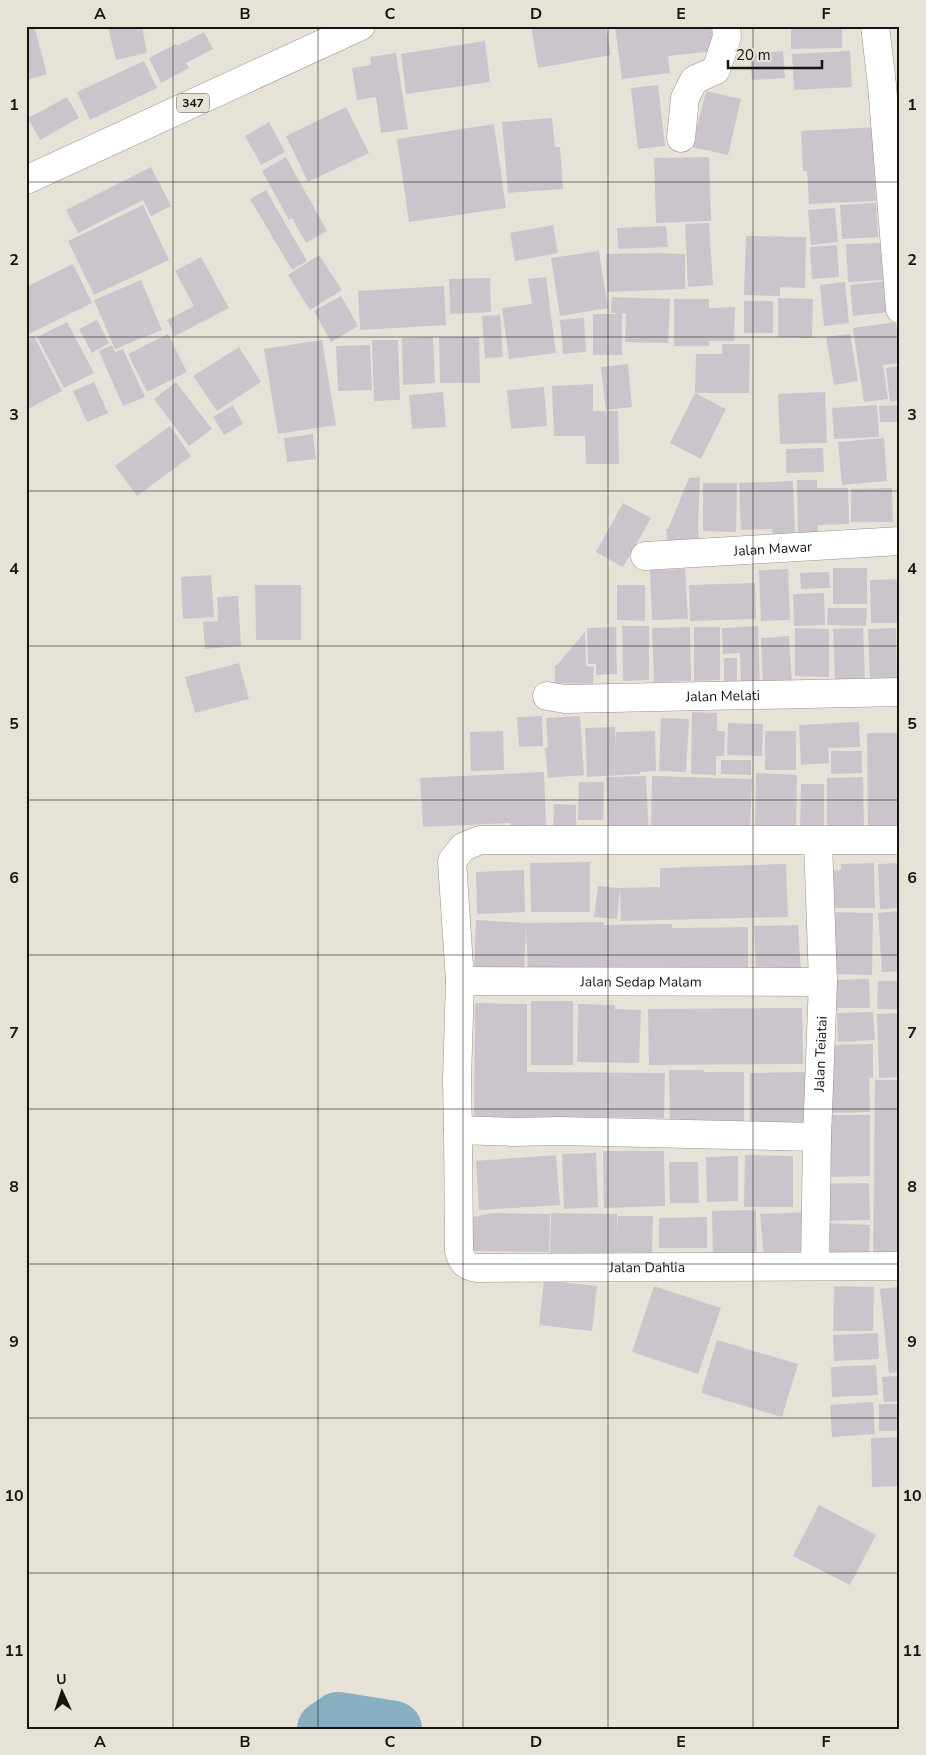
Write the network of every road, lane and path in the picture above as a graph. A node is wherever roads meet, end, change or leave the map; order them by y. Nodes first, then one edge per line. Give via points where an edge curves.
1 (361, 26) edge
2 (726, 26) edge
3 (875, 26) edge
4 (680, 138) dead end
5 (26, 180) edge
6 (900, 309) edge
7 (900, 540) edge
8 (645, 556) dead end
9 (900, 692) edge
10 (547, 696) dead end
11 (900, 840) edge
12 (818, 841) junction
13 (460, 981) junction
14 (823, 982) junction
15 (458, 1130) junction
16 (817, 1137) junction
17 (815, 1266) junction
18 (900, 1266) edge

1 - 5 street, 347
2 - 4 street via 727,37 716,70 694,80 685,98
3 - 6 street
7 - 8 street, Jalan Mawar
9 - 10 street, Jalan Melati via 565,699
11 - 12 street
12 - 13 street via 480,840 469,844 452,861
12 - 14 street, Jalan Teiatai
13 - 14 street, Jalan Sedap Malam
13 - 15 street
14 - 16 street, Jalan Teiatai
15 - 16 street
15 - 17 street, Jalan Dahlia via 459,1251 468,1267
16 - 17 street, Jalan Teiatai
17 - 18 street, Jalan Dahlia

